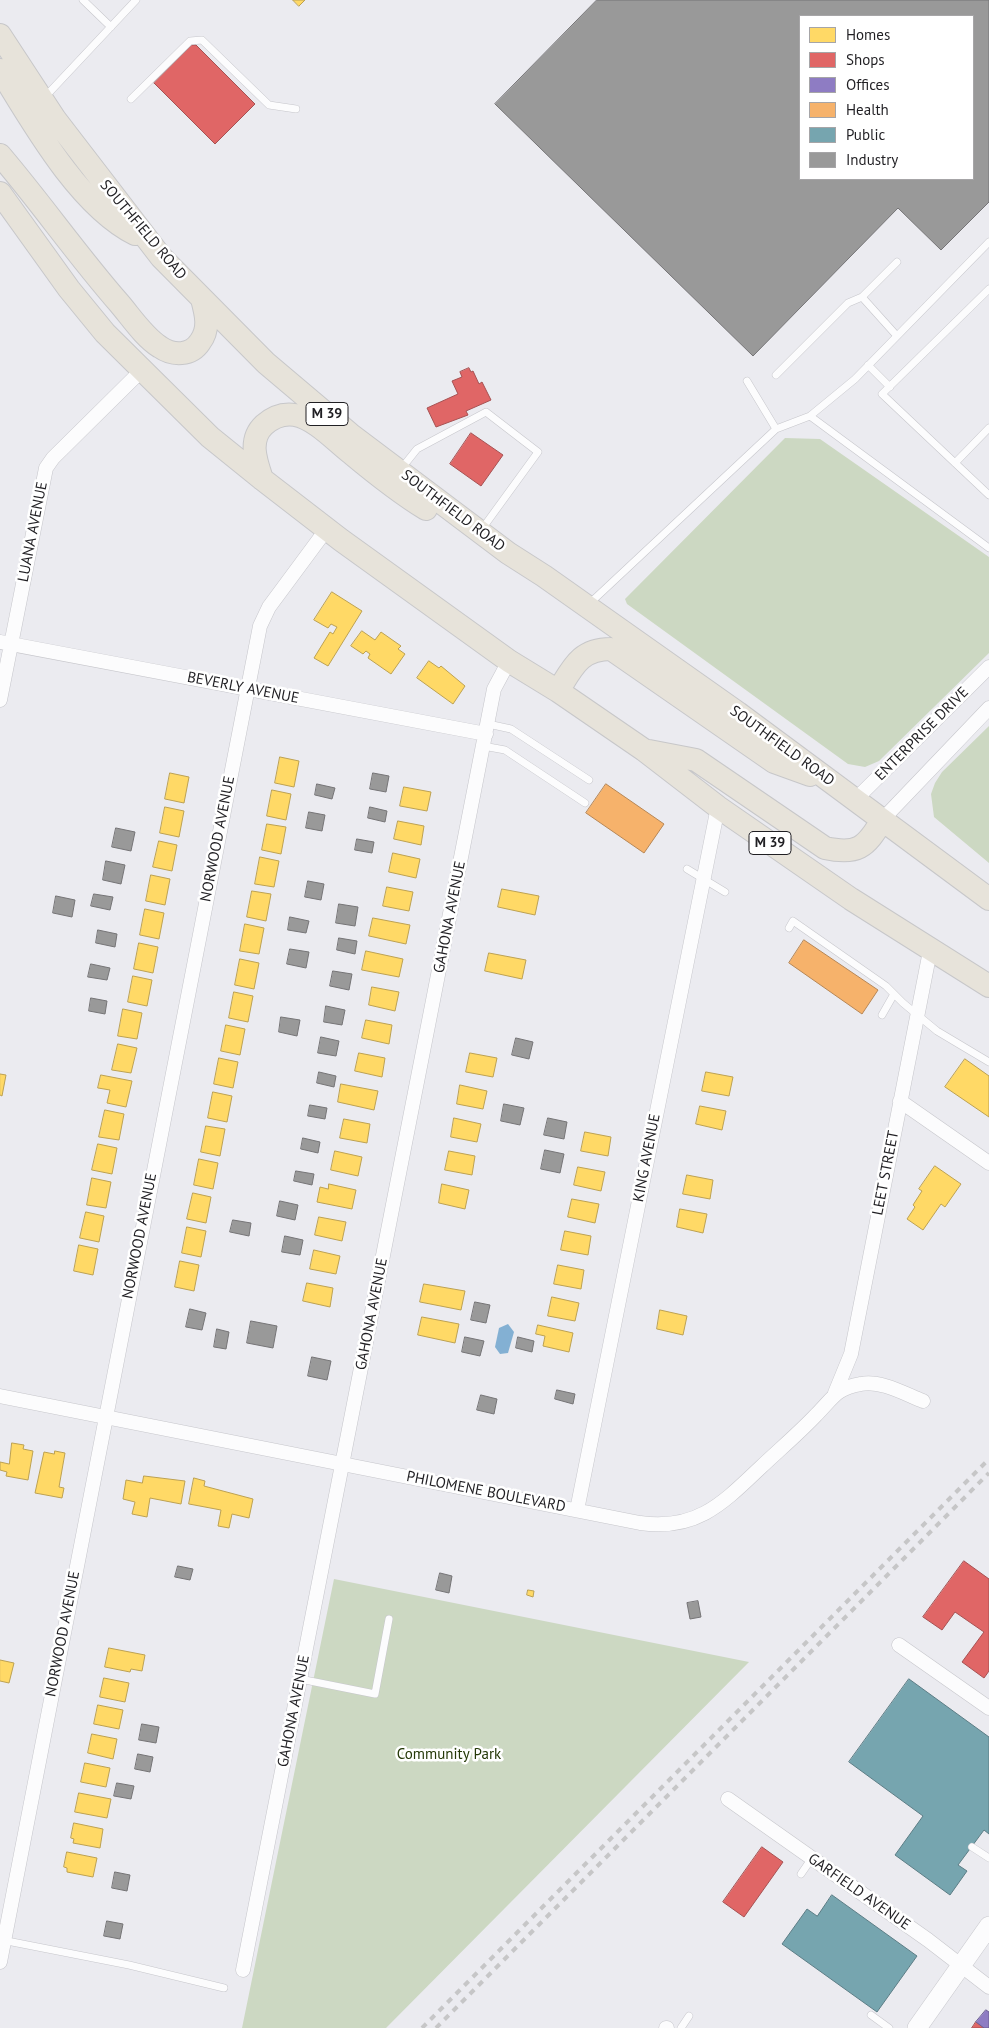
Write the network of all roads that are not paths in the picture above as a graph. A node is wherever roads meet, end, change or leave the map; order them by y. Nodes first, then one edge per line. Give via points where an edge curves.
1 (83, 0) edge
2 (136, 0) edge
3 (111, 27) junction
4 (0, 35) edge
5 (0, 70) edge
6 (131, 99) dead end
7 (43, 100) junction
8 (296, 109) dead end
9 (0, 155) edge
10 (0, 193) edge
11 (149, 241) junction
12 (989, 242) edge
13 (898, 262) dead end
14 (989, 289) edge
15 (862, 297) junction
16 (202, 299) junction
17 (897, 336) junction
18 (868, 365) junction
19 (142, 371) junction
20 (776, 374) dead end
21 (747, 381) dead end
22 (890, 387) junction
23 (810, 416) junction
24 (989, 428) edge
25 (776, 429) junction
26 (955, 463) junction
27 (400, 471) junction
28 (262, 479) junction
29 (989, 495) edge
30 (326, 530) junction
31 (480, 532) junction
32 (989, 548) edge
33 (508, 553) junction
34 (586, 606) junction
35 (5, 644) edge
36 (509, 661) junction
37 (989, 667) edge
38 (248, 689) junction
39 (558, 691) junction
40 (0, 700) edge
41 (989, 708) edge
42 (486, 735) junction
43 (644, 750) junction
44 (589, 780) dead end
45 (834, 784) junction
46 (855, 800) junction
47 (585, 803) dead end
48 (718, 807) junction
49 (882, 820) junction
50 (687, 869) dead end
51 (703, 879) junction
52 (725, 892) dead end
53 (989, 899) edge
54 (789, 928) dead end
55 (930, 951) junction
56 (989, 986) edge
57 (894, 994) junction
58 (882, 1015) dead end
59 (916, 1015) junction
60 (989, 1062) edge
61 (900, 1101) junction
62 (989, 1163) edge
63 (834, 1393) junction
64 (0, 1396) edge
65 (923, 1401) dead end
66 (105, 1417) junction
67 (343, 1464) junction
68 (577, 1510) junction
69 (389, 1619) dead end
70 (899, 1645) dead end
71 (300, 1680) junction
72 (989, 1708) edge
73 (728, 1799) dead end
74 (972, 1847) dead end
75 (812, 1858) junction
76 (989, 1858) edge
77 (801, 1874) dead end
78 (989, 1926) edge
79 (2, 1940) edge
80 (0, 1962) edge
81 (961, 1965) junction
82 (243, 1970) dead end
83 (989, 1986) edge
84 (224, 1988) dead end
85 (871, 2015) dead end
86 (690, 2016) dead end
87 (681, 2028) edge
88 (889, 2028) edge
89 (917, 2028) edge

1 - 3 lane
2 - 3 lane
3 - 7 lane
4 - 7 highway, SOUTHFIELD ROAD / M 39
5 - 11 highway via 25,112 80,189 119,226
6 - 8 lane via 190,41 197,39 202,40 269,105
7 - 11 highway, SOUTHFIELD ROAD / M 39
9 - 16 highway via 92,271 160,347 180,354 189,352 200,343 207,319
10 - 19 highway, M 39 via 68,289 104,333
11 - 16 highway, SOUTHFIELD ROAD / M 39
12 - 17 lane
13 - 15 lane
14 - 22 lane
15 - 17 lane
15 - 20 lane via 848,303
16 - 27 highway, SOUTHFIELD ROAD / M 39 via 266,363 350,434
17 - 18 lane
18 - 22 lane
18 - 23 lane
19 - 28 highway, M 39 via 210,437
19 - 35 street, LUANA AVENUE via 46,468
21 - 25 lane
22 - 26 lane via 882,394
23 - 25 lane
23 - 32 lane
24 - 26 lane
25 - 34 lane
26 - 29 lane
27 - 31 highway, SOUTHFIELD ROAD / M 39
27 - 31 lane via 418,449 486,412 538,452
28 - 30 highway, M 39
28 - 33 highway via 255,455 260,429 280,415 296,416 320,429 420,505 475,538
30 - 36 highway, M 39
30 - 38 street, NORWOOD AVENUE via 265,615
31 - 33 highway, SOUTHFIELD ROAD / M 39
33 - 34 highway, SOUTHFIELD ROAD / M 39
34 - 45 highway, SOUTHFIELD ROAD / M 39
35 - 38 street, BEVERLY AVENUE
35 - 40 street, LUANA AVENUE
36 - 39 highway, M 39
36 - 42 street, GAHONA AVENUE via 494,689
37 - 46 street, ENTERPRISE DRIVE
38 - 42 street, BEVERLY AVENUE
38 - 66 street, NORWOOD AVENUE
39 - 43 highway, M 39
39 - 45 highway via 584,655 596,649 611,649 774,762
41 - 49 street, ENTERPRISE DRIVE
42 - 44 lane via 511,729
42 - 47 lane
42 - 67 street, GAHONA AVENUE
43 - 48 highway, M 39
43 - 49 highway via 696,760 825,848 854,851 866,844
45 - 46 highway, SOUTHFIELD ROAD / M 39
46 - 49 highway, SOUTHFIELD ROAD / M 39
48 - 51 street, KING AVENUE
48 - 55 highway, M 39
49 - 53 highway, SOUTHFIELD ROAD / M 39
50 - 51 lane
51 - 52 lane
51 - 68 street, KING AVENUE
54 - 57 lane via 793,922
55 - 56 highway, M 39
55 - 59 street, LEET STREET
57 - 58 lane
57 - 59 lane
59 - 60 lane
59 - 61 street, LEET STREET
61 - 62 street
61 - 63 street, LEET STREET via 851,1354
63 - 65 street via 863,1383 886,1387
63 - 68 street, PHILOMENE BOULEVARD via 817,1414 726,1500 698,1517 678,1524 655,1525
64 - 66 street, PHILOMENE BOULEVARD
66 - 67 street, PHILOMENE BOULEVARD
66 - 79 street, NORWOOD AVENUE
67 - 68 street, PHILOMENE BOULEVARD
67 - 71 street, GAHONA AVENUE
69 - 71 lane via 375,1694
70 - 72 street
71 - 82 street, GAHONA AVENUE
73 - 75 street, GARFIELD AVENUE
74 - 76 lane
75 - 77 lane
75 - 81 street, GARFIELD AVENUE
78 - 81 main road
79 - 80 street, NORWOOD AVENUE
79 - 84 lane
81 - 83 street, GARFIELD AVENUE
81 - 89 main road
85 - 88 lane
86 - 87 lane

